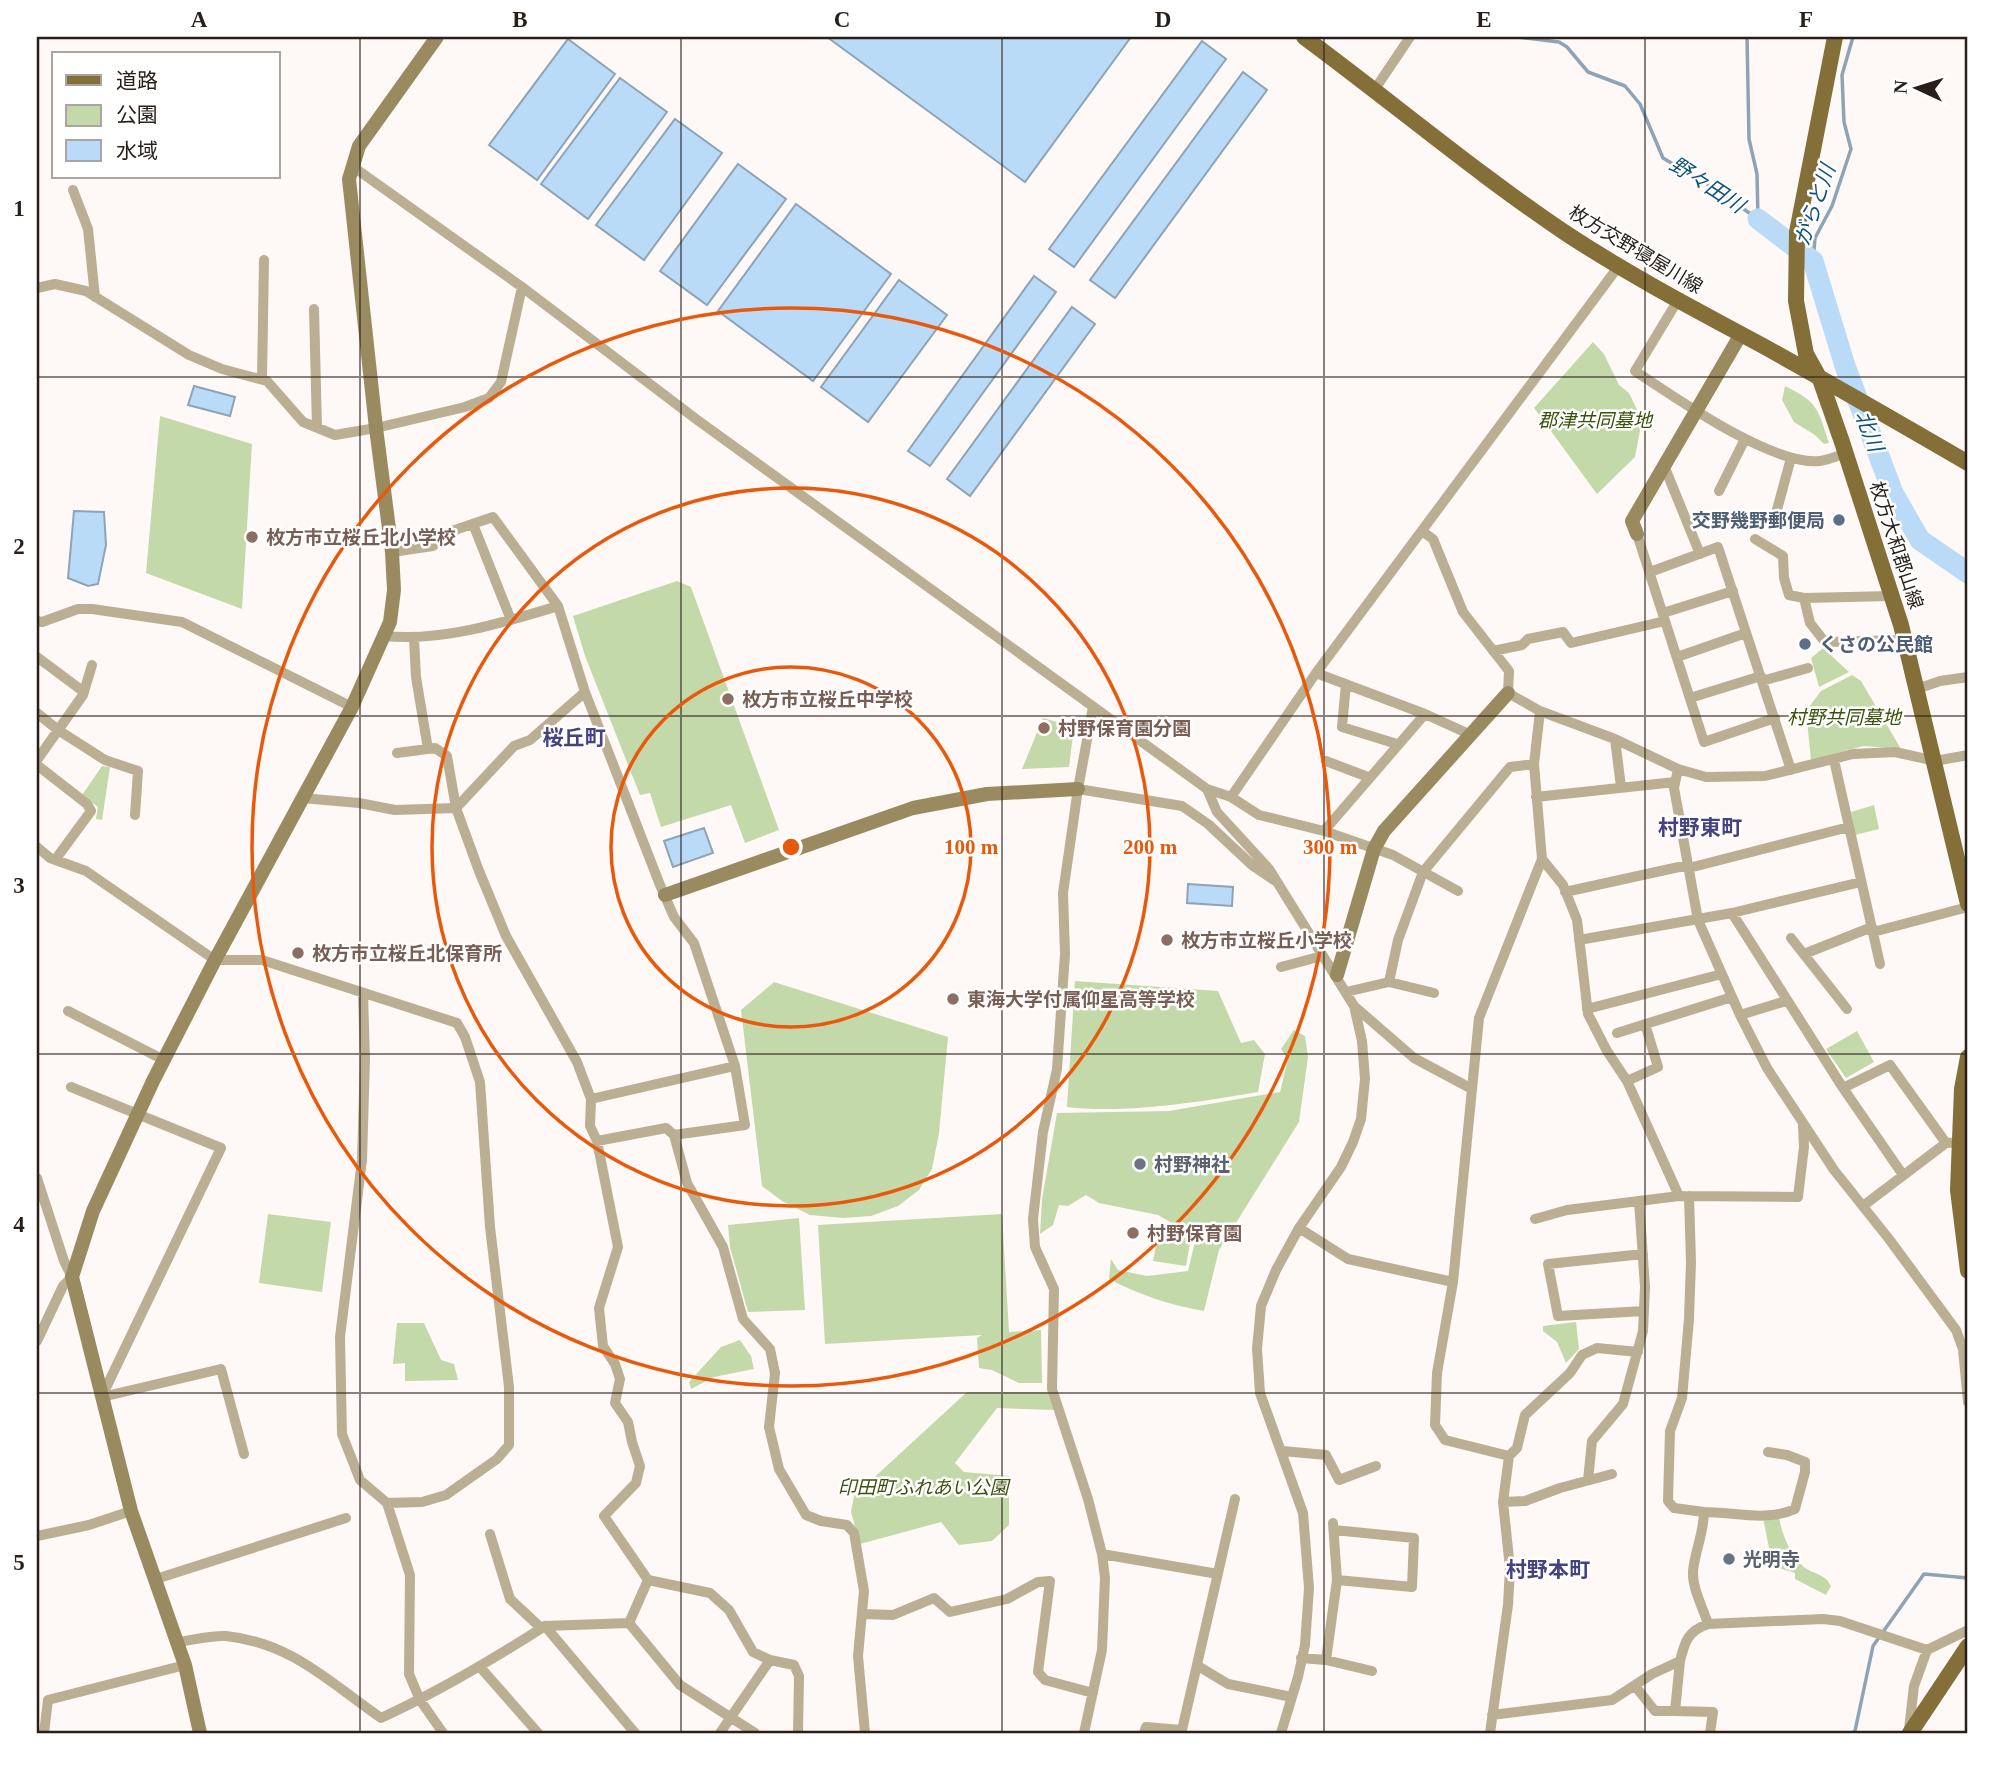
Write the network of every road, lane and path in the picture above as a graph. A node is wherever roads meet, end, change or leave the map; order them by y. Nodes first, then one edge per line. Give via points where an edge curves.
1 (437, 37) edge
2 (1304, 37) edge
3 (1410, 37) edge
4 (1836, 37) edge
5 (1375, 89) junction
6 (352, 166) junction
7 (73, 190) dead end
8 (264, 260) dead end
9 (1618, 267) junction
10 (522, 287) junction
11 (37, 288) edge
12 (95, 298) junction
13 (1678, 300) junction
14 (314, 309) dead end
15 (1741, 334) junction
16 (262, 379) junction
17 (1820, 379) junction
18 (1696, 411) junction
19 (317, 428) junction
20 (376, 428) junction
21 (1745, 439) junction
22 (1846, 453) junction
23 (1791, 458) junction
24 (1968, 463) edge
25 (1665, 468) junction
26 (1719, 491) dead end
27 (1775, 517) dead end
28 (472, 523) junction
29 (1423, 532) junction
30 (1637, 534) joint
31 (1755, 539) dead end
32 (392, 552) junction
33 (1700, 554) junction
34 (1650, 572) junction
35 (1733, 591) junction
36 (1892, 596) junction
37 (1804, 598) junction
38 (558, 606) junction
39 (1664, 617) junction
40 (510, 620) junction
41 (37, 621) edge
42 (1746, 633) junction
43 (384, 636) junction
44 (414, 639) junction
45 (1904, 640) junction
46 (1493, 651) junction
47 (37, 657) edge
48 (1677, 657) junction
49 (92, 665) dead end
50 (1808, 668) dead end
51 (1316, 673) junction
52 (1968, 677) edge
53 (1761, 678) junction
54 (1346, 684) junction
55 (1917, 689) junction
56 (84, 692) junction
57 (585, 692) junction
58 (1508, 693) junction
59 (1690, 698) junction
60 (352, 707) junction
61 (1093, 707) junction
62 (1540, 711) junction
63 (37, 713) edge
64 (1425, 714) junction
65 (1774, 718) junction
66 (58, 730) junction
67 (1469, 734) junction
68 (1615, 739) junction
69 (1397, 744) junction
70 (428, 749) junction
71 (397, 753) dead end
72 (1968, 755) edge
73 (1834, 760) junction
74 (1326, 761) dead end
75 (1935, 761) junction
76 (37, 763) edge
77 (1534, 764) junction
78 (1678, 769) junction
79 (1791, 770) junction
80 (1368, 777) junction
81 (1675, 782) junction
82 (1621, 787) junction
83 (1078, 789) junction
84 (1208, 789) junction
85 (1231, 797) junction
86 (1536, 797) junction
87 (302, 798) junction
88 (456, 808) junction
89 (135, 815) dead end
90 (1849, 827) junction
91 (1324, 831) junction
92 (37, 847) edge
93 (1374, 849) junction
94 (1542, 859) junction
95 (55, 860) junction
96 (1688, 867) junction
97 (1423, 872) junction
98 (1861, 882) junction
99 (1278, 883) junction
100 (1458, 891) dead end
101 (1565, 892) junction
102 (665, 895) junction
103 (1968, 906) edge
104 (1732, 914) junction
105 (1698, 920) junction
106 (1873, 929) junction
107 (1791, 938) dead end
108 (1579, 940) junction
109 (1804, 954) junction
110 (1322, 956) junction
111 (215, 960) junction
112 (1880, 964) dead end
113 (1281, 967) dead end
114 (1722, 974) junction
115 (1337, 975) junction
116 (1389, 982) junction
117 (1346, 992) junction
118 (1434, 993) dead end
119 (363, 994) junction
120 (1732, 997) junction
121 (1786, 1001) junction
122 (1354, 1006) junction
123 (1587, 1009) junction
124 (1847, 1009) dead end
125 (68, 1011) dead end
126 (1740, 1015) junction
127 (1645, 1024) junction
128 (1617, 1033) dead end
129 (164, 1060) junction
130 (1968, 1062) edge
131 (735, 1066) junction
132 (1627, 1081) junction
133 (71, 1087) dead end
134 (1843, 1088) junction
135 (1472, 1089) junction
136 (592, 1099) junction
137 (138, 1115) junction
138 (1802, 1126) junction
139 (674, 1135) junction
140 (597, 1141) junction
141 (1957, 1143) edge
142 (1903, 1175) junction
143 (37, 1178) edge
144 (1684, 1196) junction
145 (1639, 1201) junction
146 (1863, 1206) junction
147 (1535, 1219) dead end
148 (1298, 1228) junction
149 (1643, 1254) junction
150 (1968, 1271) edge
151 (72, 1277) junction
152 (1453, 1282) junction
153 (1644, 1311) junction
154 (37, 1341) edge
155 (1638, 1352) junction
156 (102, 1396) junction
157 (1968, 1402) edge
158 (1283, 1451) junction
159 (1768, 1452) dead end
160 (244, 1454) dead end
161 (1509, 1456) junction
162 (1376, 1466) dead end
163 (1612, 1474) dead end
164 (1588, 1480) junction
165 (1235, 1499) dead end
166 (1503, 1502) junction
167 (387, 1503) junction
168 (131, 1511) junction
169 (1704, 1512) junction
170 (346, 1518) dead end
171 (490, 1534) dead end
172 (37, 1536) edge
173 (1102, 1554) junction
174 (1218, 1574) junction
175 (156, 1579) junction
176 (648, 1580) junction
177 (1337, 1580) junction
178 (863, 1614) junction
179 (629, 1623) junction
180 (1708, 1624) junction
181 (543, 1627) junction
182 (1968, 1630) edge
183 (178, 1642) junction
184 (1968, 1646) edge
185 (1927, 1650) junction
186 (1301, 1658) junction
187 (770, 1660) junction
188 (1326, 1660) junction
189 (1680, 1661) junction
190 (185, 1665) junction
191 (1198, 1666) junction
192 (480, 1667) junction
193 (1372, 1671) dead end
194 (1635, 1686) junction
195 (1093, 1693) junction
196 (1292, 1697) junction
197 (421, 1700) junction
198 (1675, 1711) junction
199 (1492, 1715) junction
200 (732, 1717) junction
201 (44, 1733) edge
202 (200, 1733) edge
203 (443, 1733) edge
204 (538, 1733) edge
205 (635, 1733) edge
206 (720, 1733) edge
207 (755, 1733) edge
208 (799, 1733) edge
209 (865, 1733) edge
210 (1084, 1733) edge
211 (1144, 1733) edge
212 (1281, 1733) edge
213 (1490, 1733) edge
214 (1710, 1733) edge
215 (1909, 1733) edge

1 - 6 street via 359,146
2 - 5 main road, 枚方交野寝屋川線
3 - 5 street
4 - 17 main road, 枚方大和郡山線 via 1797,232 1796,302 1806,354
5 - 9 main road, 枚方交野寝屋川線 via 1445,147
6 - 10 street
6 - 20 street via 349,179
7 - 12 street via 88,229
8 - 16 street
9 - 13 main road, 枚方交野寝屋川線
9 - 29 street
10 - 20 street via 501,383 489,398
10 - 61 street
11 - 12 street via 55,284 86,291
12 - 16 street via 190,355
13 - 15 main road, 枚方交野寝屋川線
13 - 18 street via 1635,372
14 - 19 street
15 - 17 main road, 枚方交野寝屋川線
15 - 18 street
16 - 19 street via 303,422
17 - 22 main road, 枚方大和郡山線
17 - 24 main road, 枚方交野寝屋川線
18 - 21 street
18 - 25 street
19 - 20 street via 335,435
20 - 32 street
21 - 23 street
21 - 26 street
22 - 23 street via 1819,461
22 - 36 main road, 枚方大和郡山線
23 - 27 street
25 - 30 street via 1632,521
25 - 33 street
28 - 32 street via 449,531 433,546
28 - 38 street via 493,517
28 - 40 street
29 - 46 street via 1433,539 1462,612
29 - 51 street
30 - 34 street
31 - 37 street via 1783,556 1789,595
32 - 43 street via 394,590
33 - 34 street
33 - 35 street via 1718,547
34 - 39 street
35 - 39 street
35 - 42 street
36 - 37 street
36 - 45 main road, 枚方大和郡山線
37 - 45 street via 1810,623 1825,642
38 - 40 street
38 - 57 street
39 - 46 street via 1571,643 1563,632
39 - 48 street
40 - 44 street
41 - 60 street via 92,609 182,622
42 - 48 street
42 - 53 street
43 - 44 street
43 - 60 street
44 - 70 street
45 - 55 main road, 枚方大和郡山線
46 - 58 street via 1509,671
47 - 56 street
48 - 59 street
49 - 56 street
50 - 53 street
51 - 54 street
51 - 85 street
52 - 55 street
53 - 59 street
53 - 65 street
54 - 64 street
54 - 69 street via 1342,727
55 - 75 main road, 枚方大和郡山線
56 - 66 street
57 - 88 street via 530,740 514,746
57 - 102 street
58 - 62 street
58 - 67 street
59 - 65 street via 1703,742
60 - 87 street
61 - 83 street
61 - 84 street
62 - 68 street
62 - 77 street
63 - 66 street
64 - 67 street
64 - 69 street
65 - 79 street
66 - 76 street
66 - 89 street via 105,760 138,771
67 - 93 street via 1384,831
68 - 78 street
68 - 82 street
69 - 80 street
70 - 71 street
70 - 88 street via 447,756
72 - 75 street
73 - 75 street via 1895,752
73 - 79 street
73 - 90 street
74 - 80 street
75 - 103 main road, 枚方大和郡山線
76 - 95 street via 91,811
77 - 86 street
77 - 97 street via 1510,767
78 - 79 street via 1706,777 1738,778
78 - 81 street
80 - 91 street
81 - 82 street
81 - 96 street
82 - 86 street
83 - 99 street via 1182,806
83 - 102 street via 987,794 913,808
83 - 173 street via 1063,893 1065,954 1057,1069 1043,1132 1033,1219 1035,1247 1054,1289 1052,1389
84 - 85 street
84 - 99 street via 1217,812
85 - 91 street via 1259,815
86 - 94 street
87 - 88 street via 395,810
87 - 111 street
88 - 136 street via 506,936 578,1062
90 - 96 street
90 - 98 street
91 - 93 street
92 - 95 street
93 - 97 street
93 - 115 street
94 - 101 street
94 - 135 street via 1481,1012
95 - 111 street via 86,870
96 - 101 street
96 - 105 street
97 - 100 street
97 - 116 street via 1398,940
98 - 104 street
98 - 106 street
99 - 110 street
101 - 108 street via 1577,920
102 - 131 street via 694,943
103 - 106 street
104 - 105 street
104 - 121 street
105 - 108 street
105 - 114 street
106 - 109 street
106 - 112 street
107 - 109 street
108 - 123 street
109 - 124 street
110 - 113 street
110 - 115 street
111 - 119 street via 262,960
111 - 129 street
114 - 120 street
114 - 123 street
115 - 117 street
116 - 117 street
116 - 118 street
117 - 122 street
119 - 167 street via 362,1160 340,1337 342,1434 359,1480
119 - 167 street via 457,1023 465,1037 480,1082 490,1227 509,1387 509,1445 497,1459 446,1495 422,1502
120 - 126 street
120 - 127 street
121 - 126 street
121 - 134 street
122 - 135 street via 1413,1058
122 - 148 street via 1362,1041 1361,1119 1341,1167
123 - 132 street
125 - 129 street
126 - 138 street
127 - 128 street
127 - 132 street via 1658,1067
129 - 137 street
130 - 141 main road
131 - 136 street
131 - 139 street via 745,1125
132 - 144 street
133 - 137 street
134 - 141 street via 1890,1065
134 - 142 street
135 - 152 street
136 - 140 street via 590,1126
137 - 151 street via 93,1211
137 - 156 street via 221,1148
138 - 144 street via 1798,1197
138 - 146 street
139 - 140 street via 666,1128
139 - 178 street via 687,1183 723,1247 743,1319 770,1349 775,1373 768,1427 779,1469 806,1515 847,1525 854,1533 864,1591
140 - 176 street via 618,1247 599,1308 603,1346 620,1379 615,1403 628,1422 640,1466 636,1483 604,1516
141 - 142 street
141 - 150 main road
142 - 146 street
143 - 151 street
144 - 145 street
144 - 169 street via 1691,1262 1689,1319 1682,1398 1670,1431 1668,1501 1674,1508
145 - 147 street
145 - 149 street
146 - 157 street via 1956,1330 1963,1349
148 - 152 street via 1348,1259
148 - 158 street via 1261,1306 1256,1349 1260,1393
149 - 153 street
149 - 153 street via 1548,1264 1558,1316
151 - 154 street via 63,1286
151 - 156 street
152 - 161 street via 1437,1373 1435,1426 1445,1440
153 - 155 street
155 - 161 street via 1597,1348 1582,1355 1570,1373 1525,1415 1517,1448
155 - 164 street via 1623,1404 1592,1441
156 - 160 street via 221,1369
156 - 168 street
158 - 162 street via 1326,1455 1339,1480
158 - 186 street via 1303,1513 1309,1588
159 - 169 street via 1805,1462 1795,1509 1746,1517
161 - 166 street
163 - 164 street
164 - 166 street via 1525,1502
165 - 174 street
166 - 199 street via 1510,1569
167 - 197 street via 410,1575 409,1674
168 - 172 street
168 - 175 street
169 - 180 street via 1693,1572
170 - 175 street
171 - 181 street via 510,1599
173 - 174 street
173 - 195 street via 1102,1650
174 - 191 street
175 - 183 street
176 - 179 street
176 - 187 street via 709,1593 729,1610 753,1652
177 - 177 street via 1333,1527 1414,1538 1412,1587
177 - 188 street
178 - 195 street via 892,1615 934,1598 950,1612 1007,1599 1038,1582 1050,1581 1038,1672 1045,1680
178 - 209 street via 858,1656
179 - 181 street
179 - 200 street via 680,1685
180 - 185 street via 1840,1621
180 - 189 street via 1695,1629 1684,1644
181 - 192 street
181 - 205 street
182 - 185 street
183 - 190 street
183 - 197 street via 223,1636 282,1649 381,1718
184 - 215 main road
185 - 215 street via 1914,1686
186 - 188 street
186 - 196 street
187 - 200 street
187 - 208 street via 794,1665 799,1676
188 - 193 street
189 - 194 street
189 - 198 street
190 - 201 street via 47,1700
190 - 202 street
191 - 196 street via 1228,1684
191 - 211 street via 1182,1730 1146,1727
192 - 197 street
192 - 204 street
194 - 198 street via 1654,1711
194 - 199 street via 1612,1700
195 - 210 street
196 - 212 street
197 - 203 street
198 - 214 street via 1713,1712
199 - 213 street
200 - 206 street
200 - 207 street

